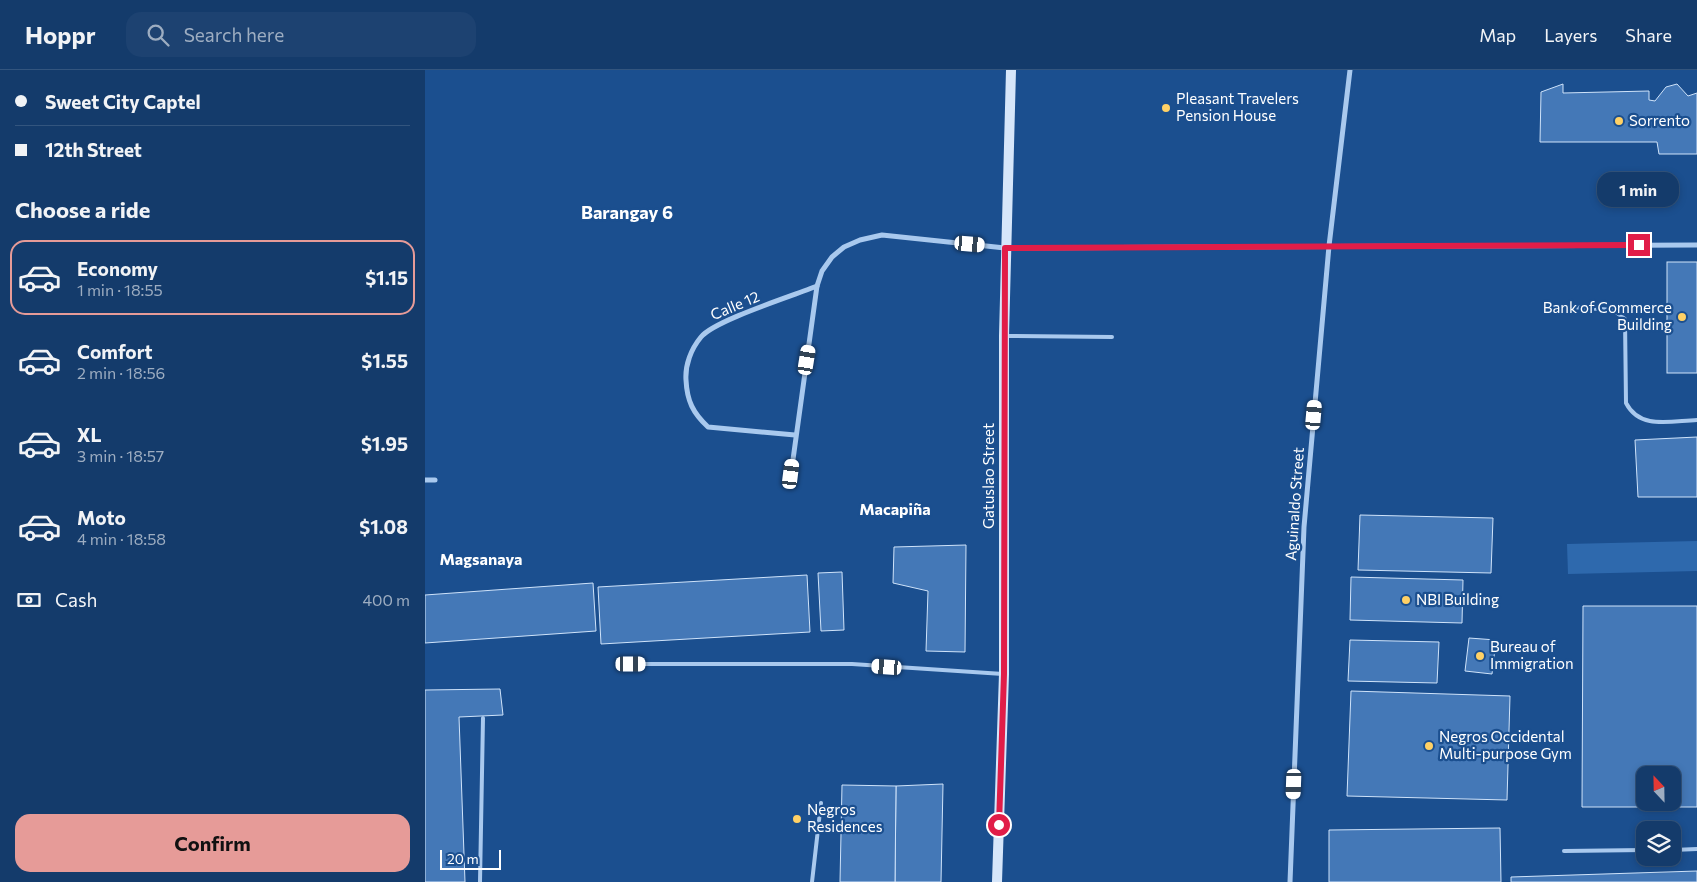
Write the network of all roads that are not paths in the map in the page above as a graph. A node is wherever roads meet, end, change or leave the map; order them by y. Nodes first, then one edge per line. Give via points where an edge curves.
1 (1011, 70) edge
2 (1350, 70) edge
3 (1697, 245) edge
4 (1329, 246) junction
5 (1005, 248) junction
6 (817, 286) junction
7 (1572, 307) dead end
8 (1004, 336) junction
9 (1112, 337) dead end
10 (1697, 420) edge
11 (795, 434) junction
12 (791, 474) dead end
13 (425, 480) edge
14 (435, 480) dead end
15 (631, 664) dead end
16 (1004, 674) junction
17 (483, 718) dead end
18 (821, 803) dead end
19 (1697, 849) edge
20 (1636, 850) edge
21 (1681, 850) edge
22 (1564, 851) dead end
23 (480, 882) edge
24 (812, 882) edge
25 (997, 882) edge
26 (1290, 882) edge

1 - 5 street, Gatuslao Street
2 - 4 street, Aguinaldo Street
3 - 4 street
4 - 5 street
4 - 26 street, Aguinaldo Street via 1304,527
5 - 6 street via 882,235 844,247 822,271
5 - 8 street, Gatuslao Street
6 - 11 street
6 - 11 street, Calle 12 via 718,325 701,336 691,353 685,374 687,396 695,414 708,427
7 - 10 lane via 1613,310 1625,319 1626,403 1632,414 1646,422
8 - 9 lane
8 - 16 street, Gatuslao Street
11 - 12 street
13 - 14 street
15 - 16 lane via 852,664
16 - 25 street, Gatuslao Street
17 - 23 lane
18 - 24 lane
19 - 21 lane
20 - 22 lane

